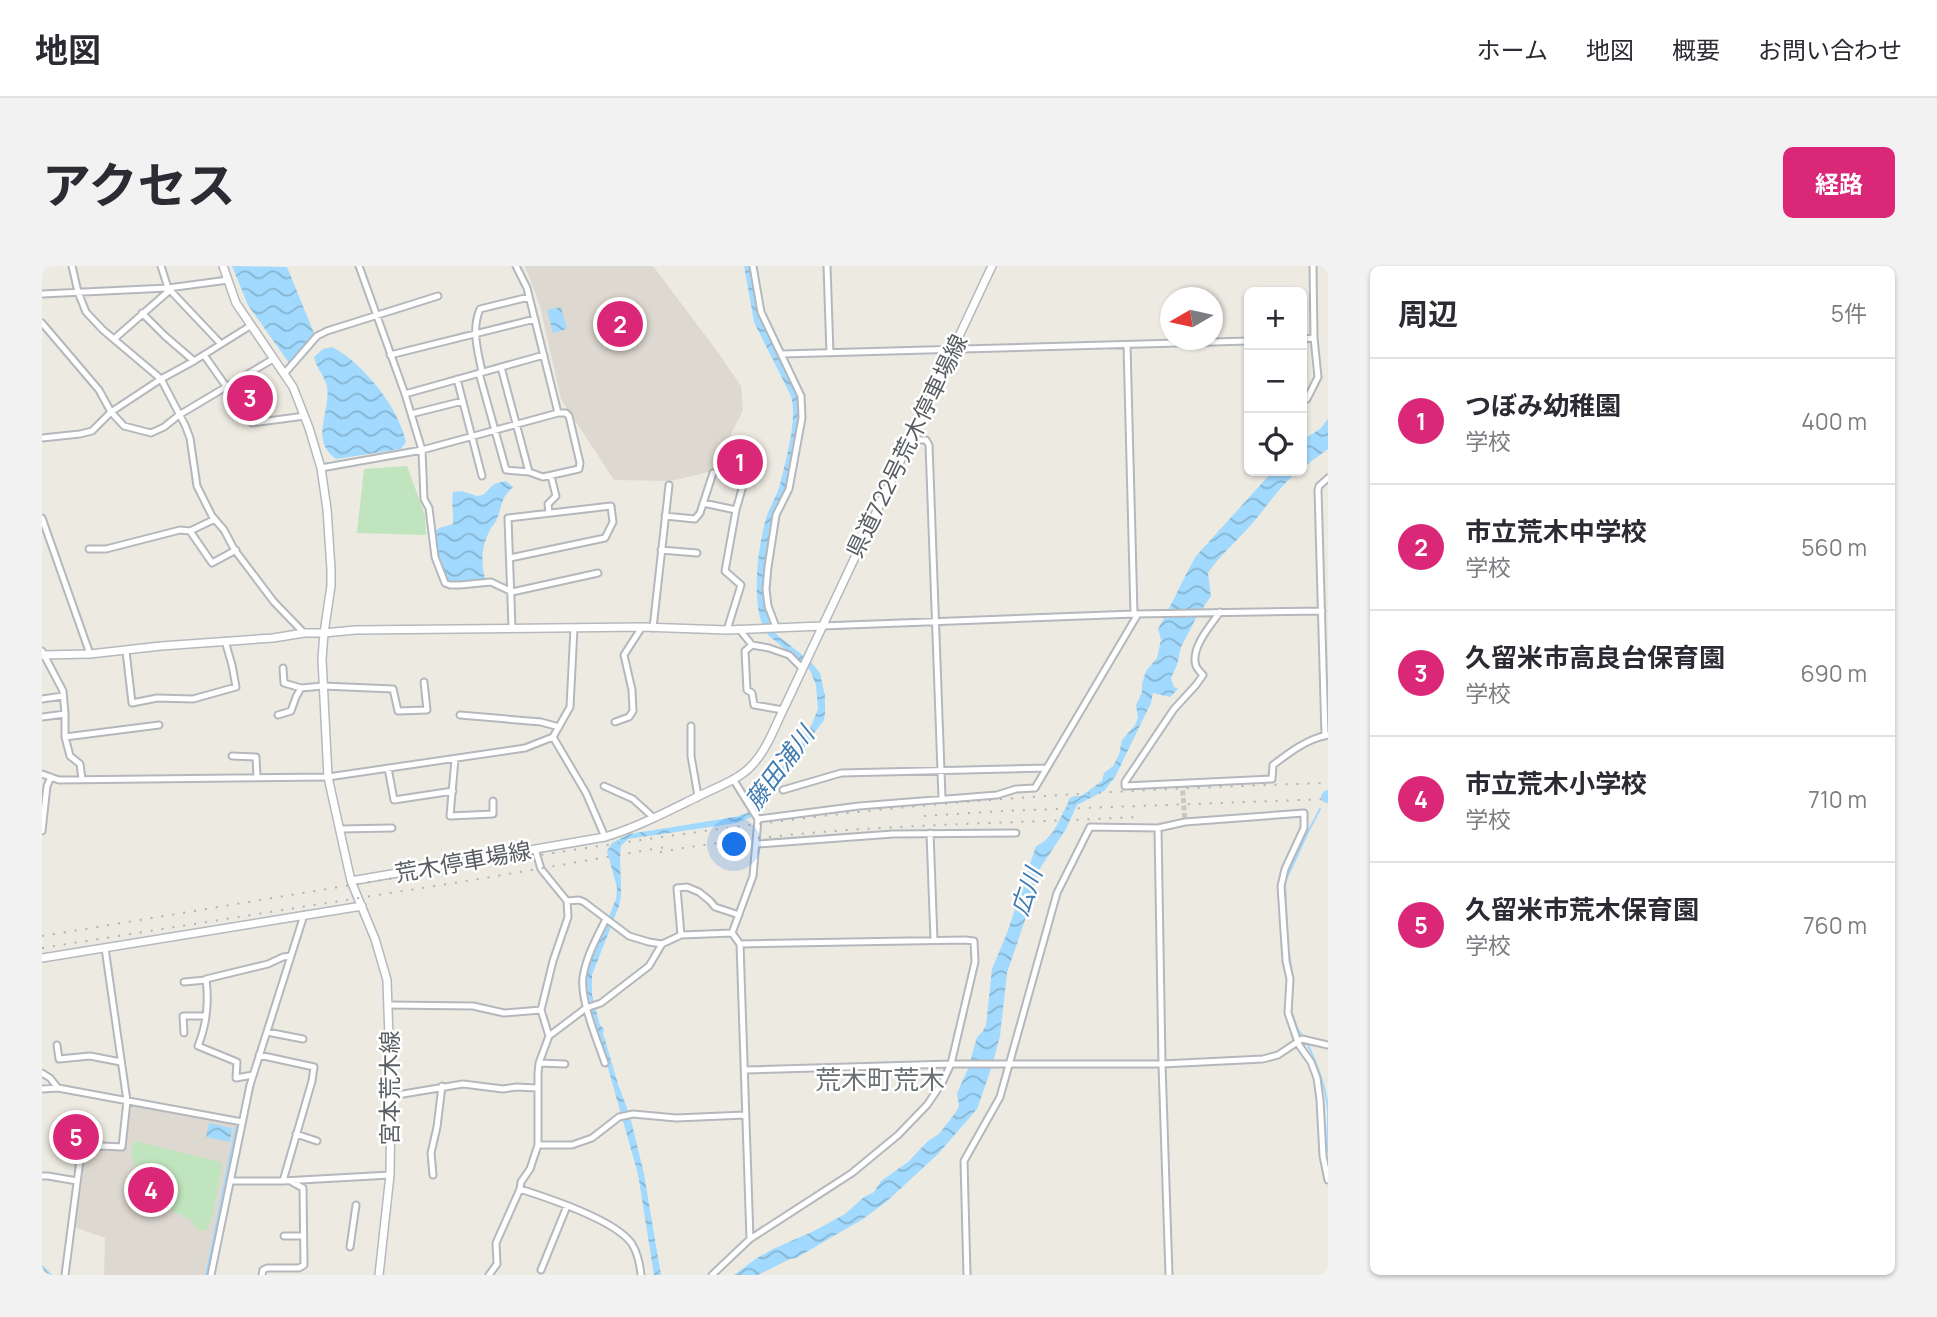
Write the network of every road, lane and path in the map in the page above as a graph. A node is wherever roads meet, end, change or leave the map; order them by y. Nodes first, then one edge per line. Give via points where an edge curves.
1 (72, 266) edge
2 (162, 266) edge
3 (223, 266) edge
4 (359, 266) edge
5 (516, 266) edge
6 (754, 266) edge
7 (827, 266) edge
8 (992, 266) edge
9 (1313, 266) edge
10 (228, 281) junction
11 (169, 289) junction
12 (78, 292) junction
13 (42, 294) edge
14 (438, 296) dead end
15 (529, 297) junction
16 (142, 313) junction
17 (378, 317) junction
18 (535, 319) junction
19 (42, 323) edge
20 (250, 326) junction
21 (474, 334) junction
22 (1314, 338) junction
23 (1307, 339) edge
24 (114, 340) junction
25 (1244, 341) edge
26 (221, 344) junction
27 (1127, 345) junction
28 (953, 350) junction
29 (830, 353) junction
30 (782, 354) junction
31 (204, 355) junction
32 (390, 355) junction
33 (544, 355) junction
34 (273, 359) junction
35 (194, 361) junction
36 (500, 367) junction
37 (481, 373) junction
38 (284, 374) junction
39 (457, 379) junction
40 (161, 380) junction
41 (226, 387) junction
42 (405, 394) junction
43 (1307, 399) dead end
44 (463, 401) junction
45 (111, 412) junction
46 (558, 413) junction
47 (411, 414) junction
48 (179, 415) junction
49 (305, 416) junction
50 (516, 425) junction
51 (495, 431) junction
52 (472, 437) junction
53 (42, 438) edge
54 (909, 440) junction
55 (422, 450) junction
56 (321, 468) junction
57 (529, 472) junction
58 (713, 473) dead end
59 (482, 476) dead end
60 (551, 476) junction
61 (1328, 478) edge
62 (669, 485) dead end
63 (743, 489) dead end
64 (703, 503) junction
65 (736, 510) junction
66 (549, 513) junction
67 (665, 516) junction
68 (42, 519) edge
69 (215, 519) junction
70 (190, 531) junction
71 (89, 549) dead end
72 (236, 550) junction
73 (661, 550) junction
74 (697, 553) dead end
75 (510, 558) junction
76 (598, 573) dead end
77 (512, 592) junction
78 (1322, 611) junction
79 (1220, 612) junction
80 (1138, 614) junction
81 (937, 622) junction
82 (822, 626) junction
83 (642, 627) junction
84 (776, 627) junction
85 (512, 628) junction
86 (574, 628) junction
87 (653, 628) junction
88 (727, 629) junction
89 (739, 629) junction
90 (304, 633) junction
91 (324, 633) junction
92 (225, 641) junction
93 (752, 645) junction
94 (126, 651) junction
95 (43, 654) edge
96 (90, 654) junction
97 (283, 668) dead end
98 (802, 668) junction
99 (424, 682) dead end
100 (323, 687) junction
101 (301, 688) junction
102 (63, 696) junction
103 (42, 699) edge
104 (783, 710) junction
105 (65, 714) junction
106 (278, 715) dead end
107 (460, 715) dead end
108 (42, 717) edge
109 (615, 722) dead end
110 (159, 725) dead end
111 (691, 726) dead end
112 (559, 727) junction
113 (1326, 735) edge
114 (65, 737) junction
115 (553, 737) junction
116 (232, 756) dead end
117 (455, 759) junction
118 (388, 768) junction
119 (1047, 768) junction
120 (941, 771) junction
121 (42, 774) edge
122 (51, 777) junction
123 (257, 777) junction
124 (328, 777) junction
125 (82, 779) junction
126 (733, 779) junction
127 (604, 786) dead end
128 (783, 790) dead end
129 (453, 791) junction
130 (698, 796) junction
131 (942, 798) junction
132 (493, 801) dead end
133 (654, 818) junction
134 (758, 819) junction
135 (391, 828) dead end
136 (1158, 828) junction
137 (340, 829) junction
138 (42, 831) edge
139 (930, 833) junction
140 (1016, 833) dead end
141 (605, 837) junction
142 (757, 844) junction
143 (534, 849) junction
144 (351, 881) junction
145 (567, 901) junction
146 (362, 906) junction
147 (304, 915) junction
148 (739, 915) junction
149 (606, 919) junction
150 (732, 933) junction
151 (681, 935) junction
152 (934, 940) junction
153 (662, 944) junction
154 (740, 944) junction
155 (105, 948) junction
156 (291, 956) junction
157 (42, 958) edge
158 (206, 980) junction
159 (184, 982) dead end
160 (389, 1005) junction
161 (586, 1007) junction
162 (541, 1010) junction
163 (206, 1016) junction
164 (267, 1032) junction
165 (184, 1033) dead end
166 (549, 1036) junction
167 (303, 1039) dead end
168 (1298, 1041) junction
169 (57, 1045) dead end
170 (1328, 1045) edge
171 (259, 1055) junction
172 (121, 1062) junction
173 (539, 1063) junction
174 (605, 1063) dead end
175 (565, 1064) dead end
176 (954, 1064) junction
177 (1011, 1064) junction
178 (1162, 1064) junction
179 (745, 1070) junction
180 (42, 1073) edge
181 (253, 1075) junction
182 (442, 1086) junction
183 (58, 1088) junction
184 (537, 1088) junction
185 (42, 1089) edge
186 (391, 1096) junction
187 (127, 1101) junction
188 (745, 1115) junction
189 (242, 1122) junction
190 (296, 1134) junction
191 (317, 1141) dead end
192 (537, 1145) junction
193 (390, 1175) junction
194 (433, 1175) dead end
195 (42, 1176) edge
196 (1328, 1180) edge
197 (77, 1181) junction
198 (230, 1181) junction
199 (283, 1181) junction
200 (290, 1181) junction
201 (520, 1189) junction
202 (356, 1205) dead end
203 (567, 1206) junction
204 (284, 1236) dead end
205 (303, 1236) junction
206 (750, 1239) junction
207 (351, 1247) dead end
208 (541, 1270) dead end
209 (65, 1275) edge
210 (211, 1275) edge
211 (262, 1275) edge
212 (379, 1275) edge
213 (489, 1275) edge
214 (641, 1275) edge
215 (712, 1275) edge
216 (967, 1275) edge
217 (1169, 1275) edge

1 - 12 street
2 - 11 street
3 - 10 main road
4 - 17 street
5 - 15 street
6 - 30 street via 761,312
7 - 29 street
8 - 28 main road, 県道722号荒木停車場線
9 - 22 street
10 - 11 street
10 - 20 main road
11 - 12 street
11 - 16 street
11 - 26 street
12 - 13 street
12 - 24 street via 86,312
14 - 17 street
15 - 18 street
15 - 21 street via 480,309
16 - 24 street
16 - 35 street
17 - 32 street
17 - 38 street via 317,336
18 - 21 street
18 - 33 street
19 - 45 street via 99,390
20 - 26 street
20 - 34 main road
21 - 32 street
21 - 37 street
22 - 23 street
22 - 43 street via 1318,377
24 - 40 street
25 - 27 street
26 - 31 street
27 - 28 street
27 - 80 street
28 - 29 street
28 - 54 main road, 県道722号荒木停車場線
29 - 30 street
30 - 84 street via 803,406 789,489 776,515 768,567 768,606
31 - 35 street
31 - 41 street
32 - 42 street
33 - 36 street
33 - 46 street
34 - 38 main road
34 - 41 street
35 - 40 street
36 - 37 street
36 - 50 street
37 - 39 street
37 - 51 street
38 - 49 main road
39 - 42 street
39 - 44 street
40 - 45 street
40 - 48 street
41 - 48 street
41 - 49 street via 253,423
42 - 47 street
44 - 47 street
44 - 52 street
45 - 48 street via 124,426 151,432
45 - 53 street via 92,431
46 - 50 street
46 - 60 street via 569,416 580,463 579,469
47 - 55 street
48 - 69 street via 190,438 197,486
49 - 56 main road
50 - 51 street
50 - 57 street
51 - 52 street
51 - 57 street via 506,470
52 - 55 street
52 - 59 street
54 - 81 street via 926,440 929,445
54 - 82 main road, 県道722号荒木停車場線
55 - 56 street
55 - 77 street via 424,499 445,583 491,582
56 - 91 main road via 331,586
57 - 60 street
58 - 64 street
60 - 66 street via 556,496 548,504
61 - 78 street via 1318,490
62 - 67 street
63 - 65 street
64 - 65 street
64 - 67 street via 695,519
65 - 88 street via 725,571 741,585
66 - 75 street via 508,517
66 - 75 street via 611,506 613,522 605,538
67 - 73 street
68 - 96 street
69 - 70 street
69 - 72 street
70 - 71 street
70 - 72 street via 212,563
72 - 90 street via 274,602
73 - 74 street
73 - 87 street
75 - 77 street
76 - 77 street
77 - 85 street
78 - 79 street
78 - 113 street
79 - 80 street
79 - 113 street via 1200,640 1195,661 1203,675 1174,709 1125,786 1272,779 1273,765
80 - 81 street
80 - 119 street
81 - 82 street
81 - 120 street
82 - 84 main road
82 - 98 main road, 荒木停車場線
83 - 86 main road
83 - 87 main road
83 - 109 street via 624,655 633,711
84 - 89 main road
85 - 86 main road
85 - 91 main road
86 - 112 street via 570,707
87 - 88 main road
88 - 89 main road
89 - 93 street
90 - 91 main road
90 - 92 main road
91 - 100 main road
92 - 94 main road
92 - 94 street via 236,687 193,699 132,703
93 - 98 street via 789,655
93 - 104 street via 745,651 747,690 754,705
94 - 96 main road
95 - 96 main road
95 - 102 street
97 - 101 street via 284,683
98 - 104 main road, 荒木停車場線
99 - 100 street via 427,710 398,711 393,689
100 - 101 street
100 - 124 main road
101 - 106 street via 291,711
102 - 103 street
102 - 105 street
104 - 126 main road, 荒木停車場線 via 760,756
105 - 108 street
105 - 114 street
107 - 112 street
110 - 114 street
111 - 130 street
112 - 115 street
114 - 125 street via 70,756 80,764
115 - 117 street via 525,748
115 - 141 street
116 - 123 street via 256,757
117 - 118 street
117 - 129 street
118 - 124 street
118 - 129 street via 394,800
119 - 120 street
119 - 131 street via 1035,788
120 - 128 street via 841,773
120 - 131 street
121 - 122 street
122 - 125 street
122 - 138 street
123 - 124 street
123 - 125 street
124 - 137 main road
126 - 130 main road, 荒木停車場線
126 - 134 street
127 - 133 street via 634,799
129 - 132 street via 450,816 493,814
130 - 133 main road, 荒木停車場線
131 - 134 street
133 - 141 main road, 荒木停車場線
134 - 142 street
135 - 137 street
136 - 168 street via 1304,813 1304,828 1281,886 1290,979 1288,1013
136 - 177 street via 1090,827 1056,892
136 - 178 street
137 - 144 main road
139 - 140 street
139 - 142 street
139 - 152 street
141 - 143 main road, 荒木停車場線
142 - 148 street
143 - 144 main road, 荒木停車場線
143 - 145 street via 541,869
144 - 146 main road
145 - 149 street via 579,900
145 - 162 street via 568,917
146 - 147 main road
146 - 160 main road, 宮本荒木線 via 383,962
147 - 155 main road
147 - 156 street
148 - 150 street
148 - 151 street via 715,908 699,892 677,888
149 - 153 street via 629,936
149 - 161 street via 583,978
150 - 151 street
150 - 154 street
151 - 153 street
152 - 154 street
152 - 176 street via 974,941 975,962
153 - 161 street via 649,966 601,1003
154 - 179 street
155 - 157 main road
155 - 172 street
156 - 158 street
156 - 164 street
158 - 159 street
158 - 163 street
160 - 162 street via 473,1006 505,1013
160 - 186 main road, 宮本荒木線
161 - 166 street
161 - 174 street
162 - 166 street
163 - 165 street via 183,1016
163 - 181 street via 198,1046 237,1062 236,1078
164 - 167 street
164 - 171 street
166 - 173 street
168 - 170 street
168 - 178 street via 1263,1059
168 - 196 street via 1317,1078
169 - 172 street via 59,1059 90,1056
171 - 181 street
171 - 190 street via 314,1067
172 - 187 street
173 - 175 street
173 - 184 street
176 - 177 street
176 - 179 street
176 - 206 street via 927,1105 898,1135 852,1173
177 - 178 street
177 - 216 street via 1000,1097 964,1161
178 - 217 street
179 - 188 street
180 - 183 street
181 - 189 street
182 - 184 street
182 - 186 street
182 - 194 street via 431,1153
183 - 185 street
183 - 187 street
184 - 192 street
186 - 193 main road, 宮本荒木線
187 - 189 street
187 - 197 street via 122,1147 81,1152
188 - 192 street via 676,1118 634,1114 619,1117 592,1138 572,1145
188 - 206 street
189 - 198 street
190 - 191 street
190 - 199 street
192 - 201 street
193 - 200 street
193 - 212 main road, 宮本荒木線
195 - 197 street
197 - 209 street
198 - 199 street
198 - 210 street
199 - 200 street
200 - 205 street via 303,1188
201 - 203 street
201 - 213 street via 496,1243 497,1264
202 - 207 street
203 - 208 street
203 - 214 street via 626,1237 639,1260
204 - 205 street
205 - 211 street via 304,1265 267,1268
206 - 215 street

